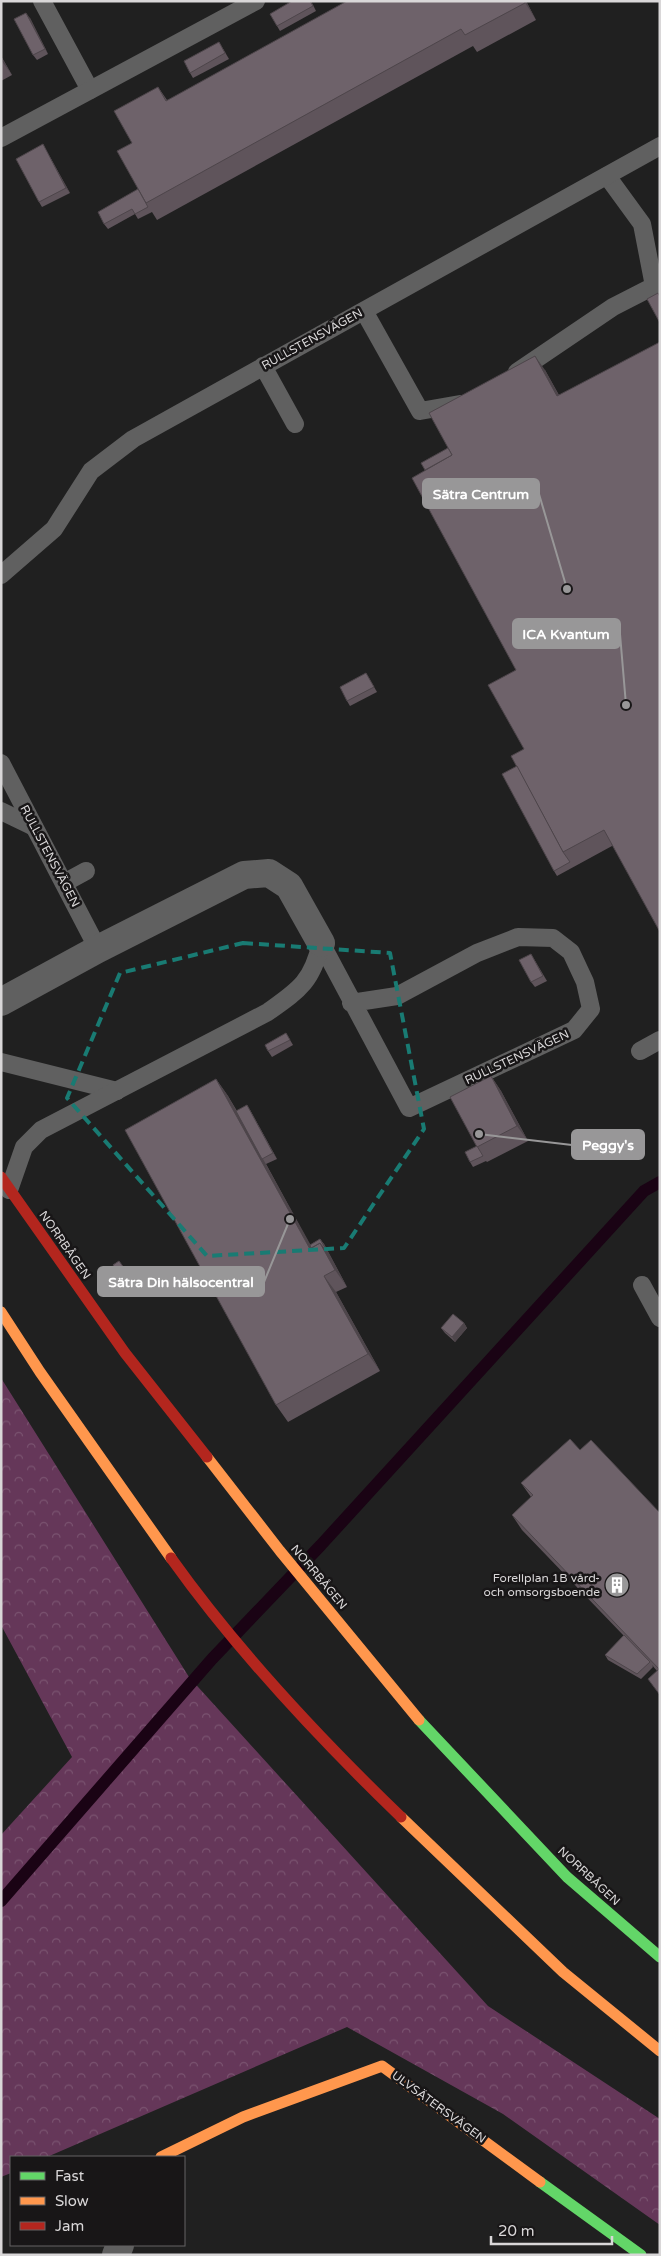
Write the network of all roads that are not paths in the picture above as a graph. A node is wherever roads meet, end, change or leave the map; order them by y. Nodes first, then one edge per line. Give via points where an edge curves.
1 (42, 1) edge
2 (256, 1) edge
3 (90, 90) junction
4 (1, 138) edge
5 (660, 146) edge
6 (606, 176) junction
7 (364, 311) junction
8 (263, 366) junction
9 (504, 380) edge
10 (472, 399) edge
11 (295, 424) dead end
12 (1, 575) edge
13 (1, 763) edge
14 (1, 811) edge
15 (34, 827) junction
16 (86, 871) dead end
17 (64, 883) junction
18 (321, 943) junction
19 (98, 949) junction
20 (1, 1002) edge
21 (351, 1003) junction
22 (660, 1040) edge
23 (640, 1051) dead end
24 (1, 1062) edge
25 (117, 1091) junction
26 (5, 1184) edge
27 (642, 1285) dead end
28 (1, 1312) edge
29 (660, 1318) edge
30 (660, 1957) edge
31 (660, 2051) edge
32 (162, 2156) edge
33 (641, 2255) edge

1 - 3 lane
2 - 3 lane
3 - 4 lane
5 - 6 lane, RULLSTENSVÄGEN
6 - 7 lane, RULLSTENSVÄGEN
6 - 9 lane via 642,224 654,286 613,307
7 - 8 lane, RULLSTENSVÄGEN
7 - 10 lane via 420,411 464,404
8 - 11 lane
8 - 12 lane, RULLSTENSVÄGEN via 133,439 91,471 54,529
13 - 15 lane, RULLSTENSVÄGEN
14 - 15 lane
15 - 17 lane, RULLSTENSVÄGEN
16 - 17 lane
17 - 19 lane, RULLSTENSVÄGEN
18 - 19 street, RULLSTENSVÄGEN via 290,886 269,873 244,875
18 - 21 lane, RULLSTENSVÄGEN
18 - 25 lane via 316,965 293,995 268,1012
19 - 20 street, RULLSTENSVÄGEN
21 - 21 lane, RULLSTENSVÄGEN via 409,1108 574,1030 591,1009 585,982 570,952 553,938 518,937 477,954 397,996
22 - 23 lane
24 - 25 lane
25 - 26 lane via 42,1130 24,1147
26 - 30 street, NORRBÅGEN via 125,1353 415,1716 567,1877
27 - 29 lane
28 - 31 street via 207,1608 297,1712 344,1762 562,1972
32 - 33 street, ULVSÄTERSVÄGEN via 243,2117 382,2066

